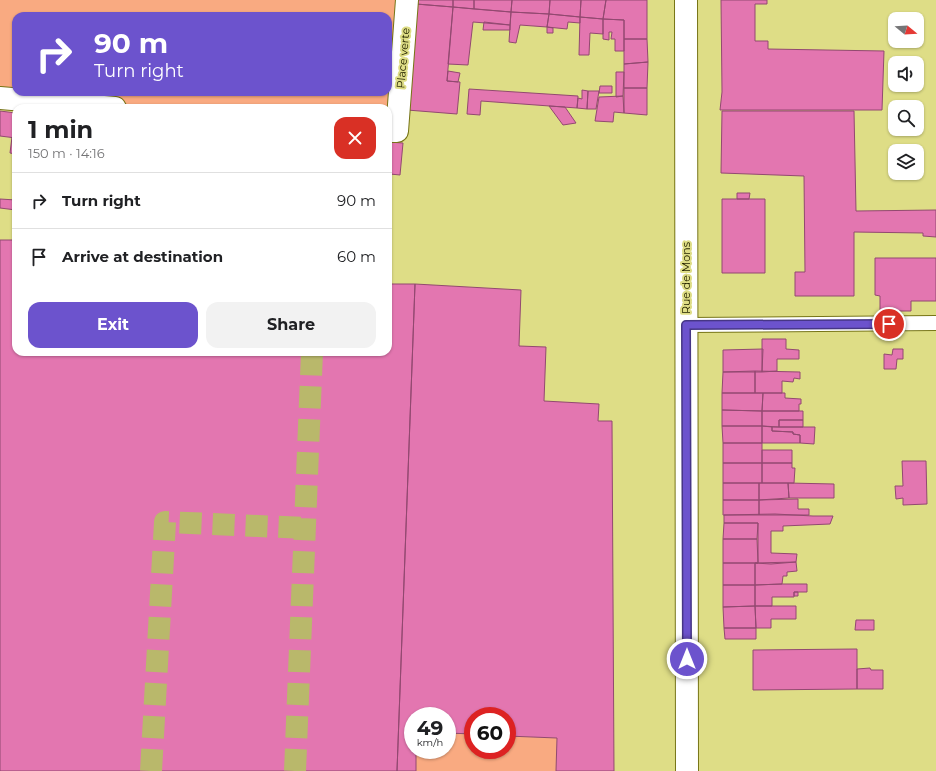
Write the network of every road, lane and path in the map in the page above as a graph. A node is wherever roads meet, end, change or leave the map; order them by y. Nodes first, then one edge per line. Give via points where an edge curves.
1 (407, 0) edge
2 (686, 0) edge
3 (0, 98) edge
4 (70, 104) edge
5 (392, 131) edge
6 (936, 323) edge
7 (686, 325) junction
8 (687, 771) edge

1 - 5 main road, Place verte via 397,132
2 - 7 main road, Rue de Mons
3 - 4 main road
6 - 7 lane
7 - 8 main road, Rue de Mons

